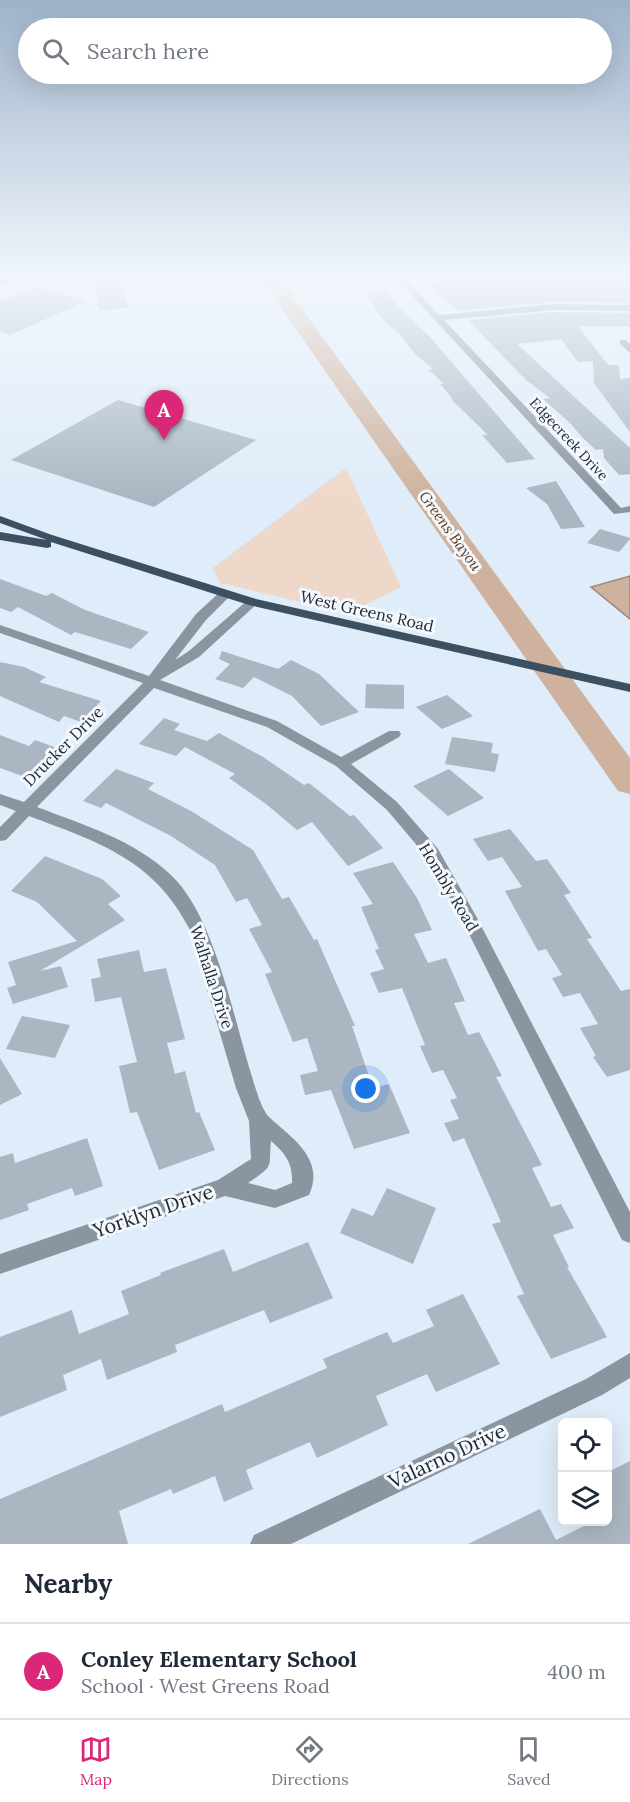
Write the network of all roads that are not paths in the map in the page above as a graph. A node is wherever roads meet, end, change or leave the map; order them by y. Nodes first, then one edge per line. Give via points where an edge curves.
1 (469, 351) edge
2 (624, 511) edge
3 (0, 519) edge
4 (0, 536) edge
5 (100, 554) junction
6 (225, 594) junction
7 (253, 602) junction
8 (0, 629) edge
9 (152, 682) junction
10 (630, 688) edge
11 (394, 735) dead end
12 (341, 763) junction
13 (0, 799) edge
14 (27, 809) junction
15 (0, 836) edge
16 (259, 1121) junction
17 (225, 1187) junction
18 (630, 1233) edge
19 (0, 1264) edge
20 (630, 1365) edge
21 (263, 1544) edge

1 - 2 street, Edgecreek Drive
3 - 5 main road, West Greens Road
4 - 5 main road, West Greens Road
5 - 6 main road, West Greens Road
6 - 7 main road, West Greens Road
6 - 9 street, Drucker Drive via 201,617
7 - 9 street, Drucker Drive via 194,654
7 - 10 main road, West Greens Road
8 - 9 street, Hombly Road
9 - 12 street, Hombly Road via 272,724
9 - 14 street, Drucker Drive
11 - 12 street
12 - 18 street, Hombly Road via 392,806 442,869
13 - 14 street, Walhalla Drive
14 - 15 street, Drucker Drive
14 - 16 street, Walhalla Drive via 120,847 151,868 183,900 198,928
16 - 17 street, Yorklyn Drive via 261,1163
16 - 17 street via 292,1145 304,1172 303,1188 275,1198
17 - 19 street, Yorklyn Drive
20 - 21 street, Valarno Drive via 594,1387

